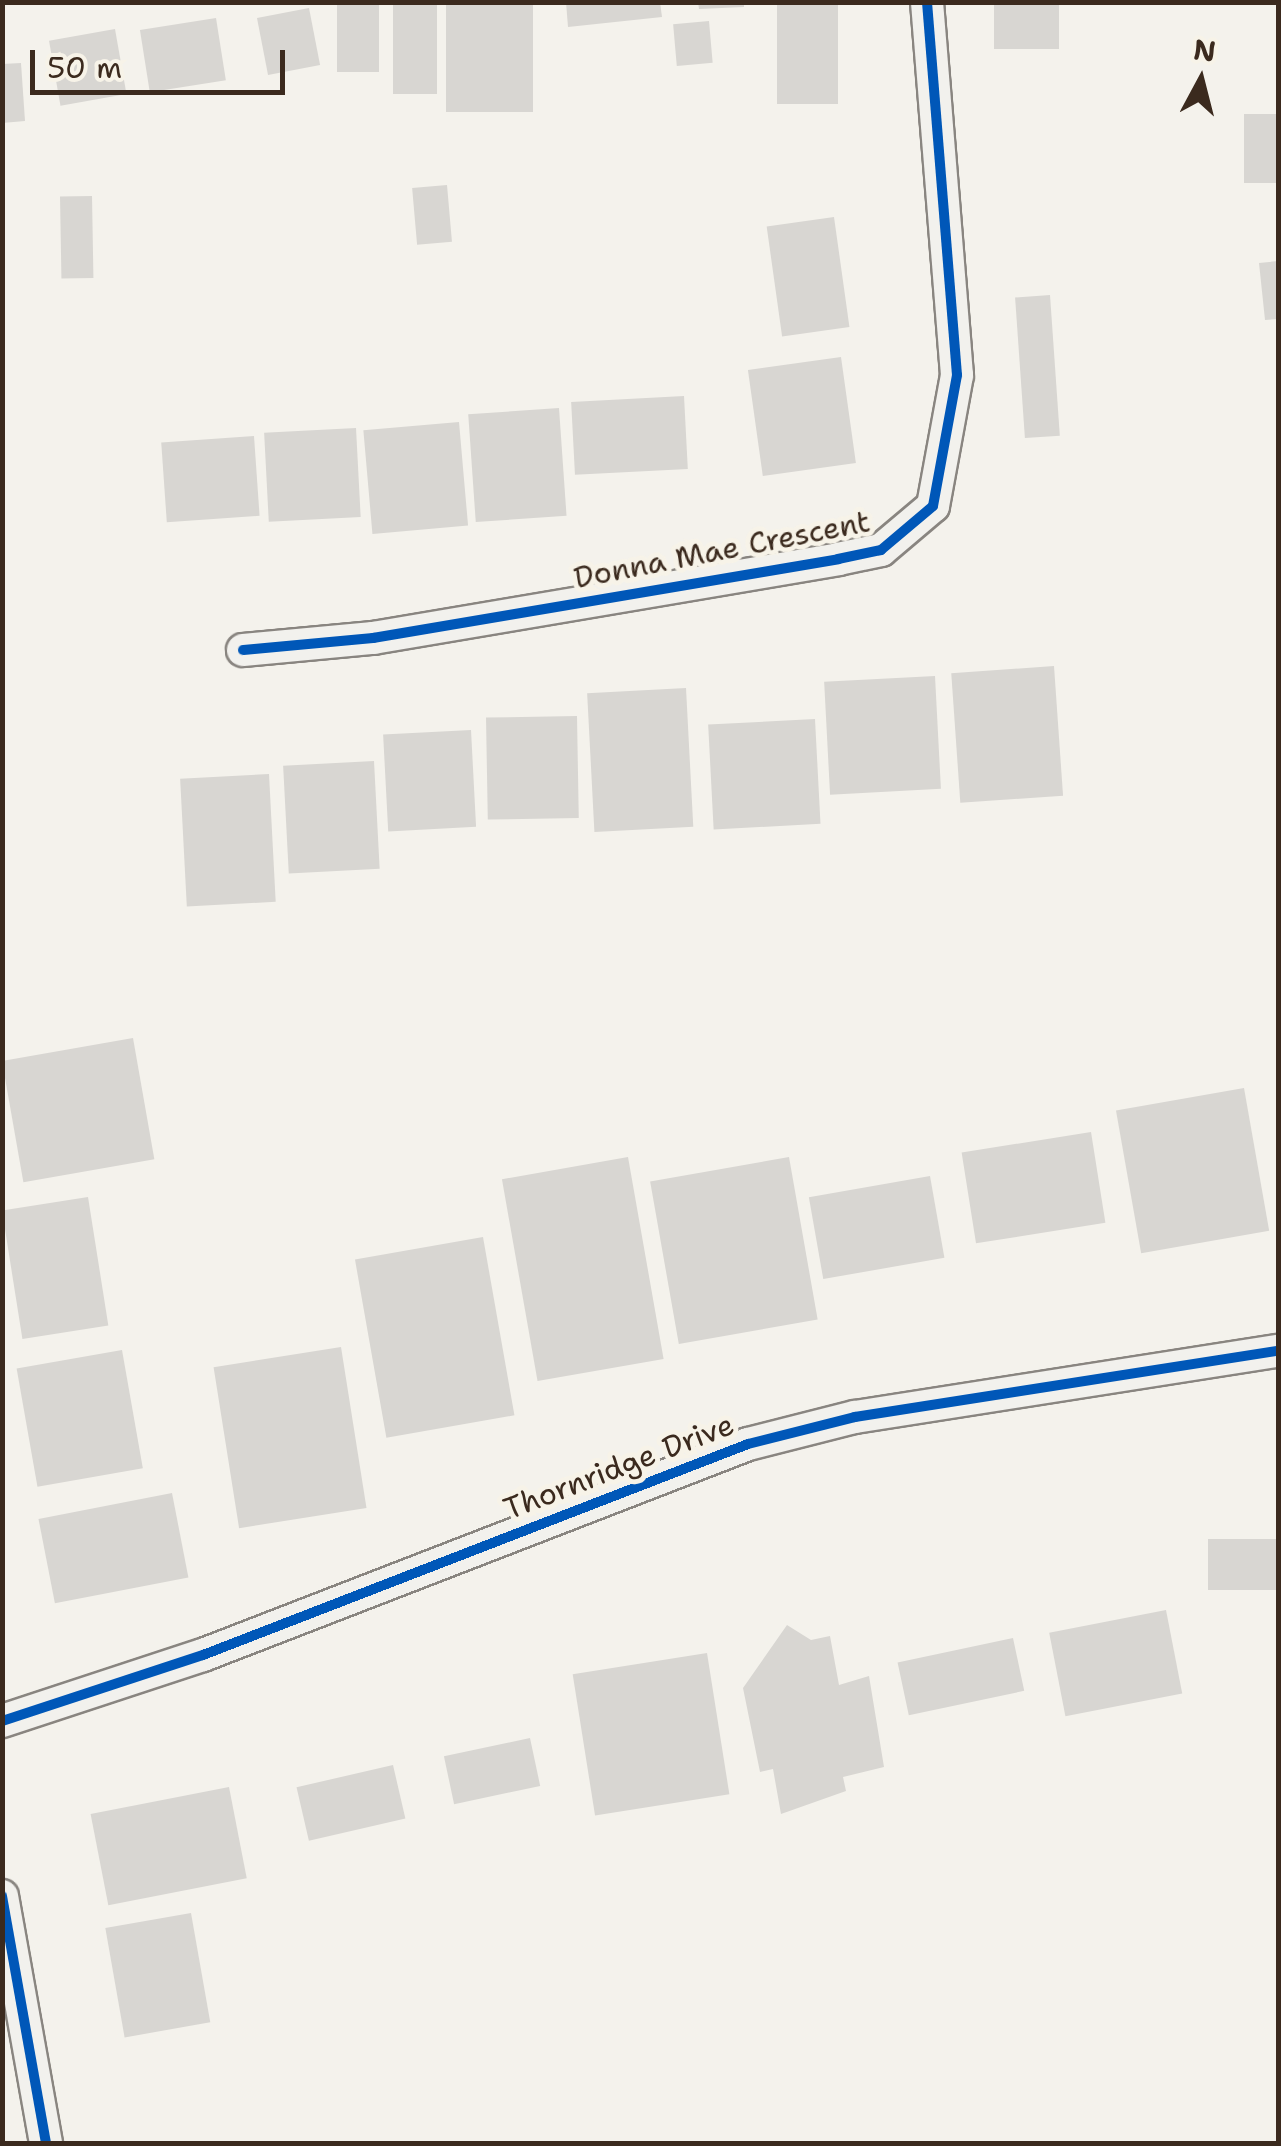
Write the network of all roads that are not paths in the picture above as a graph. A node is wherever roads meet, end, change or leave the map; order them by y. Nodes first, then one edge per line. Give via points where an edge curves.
1 (928, 2) edge
2 (243, 650) dead end
3 (1278, 1352) edge
4 (2, 1722) edge
5 (2, 1896) edge
6 (46, 2144) edge

1 - 2 street, Donna Mae Crescent via 957,375 933,506 880,550 838,559 373,638
3 - 4 street, Thornridge Drive via 855,1417 748,1444 203,1655
5 - 6 street

